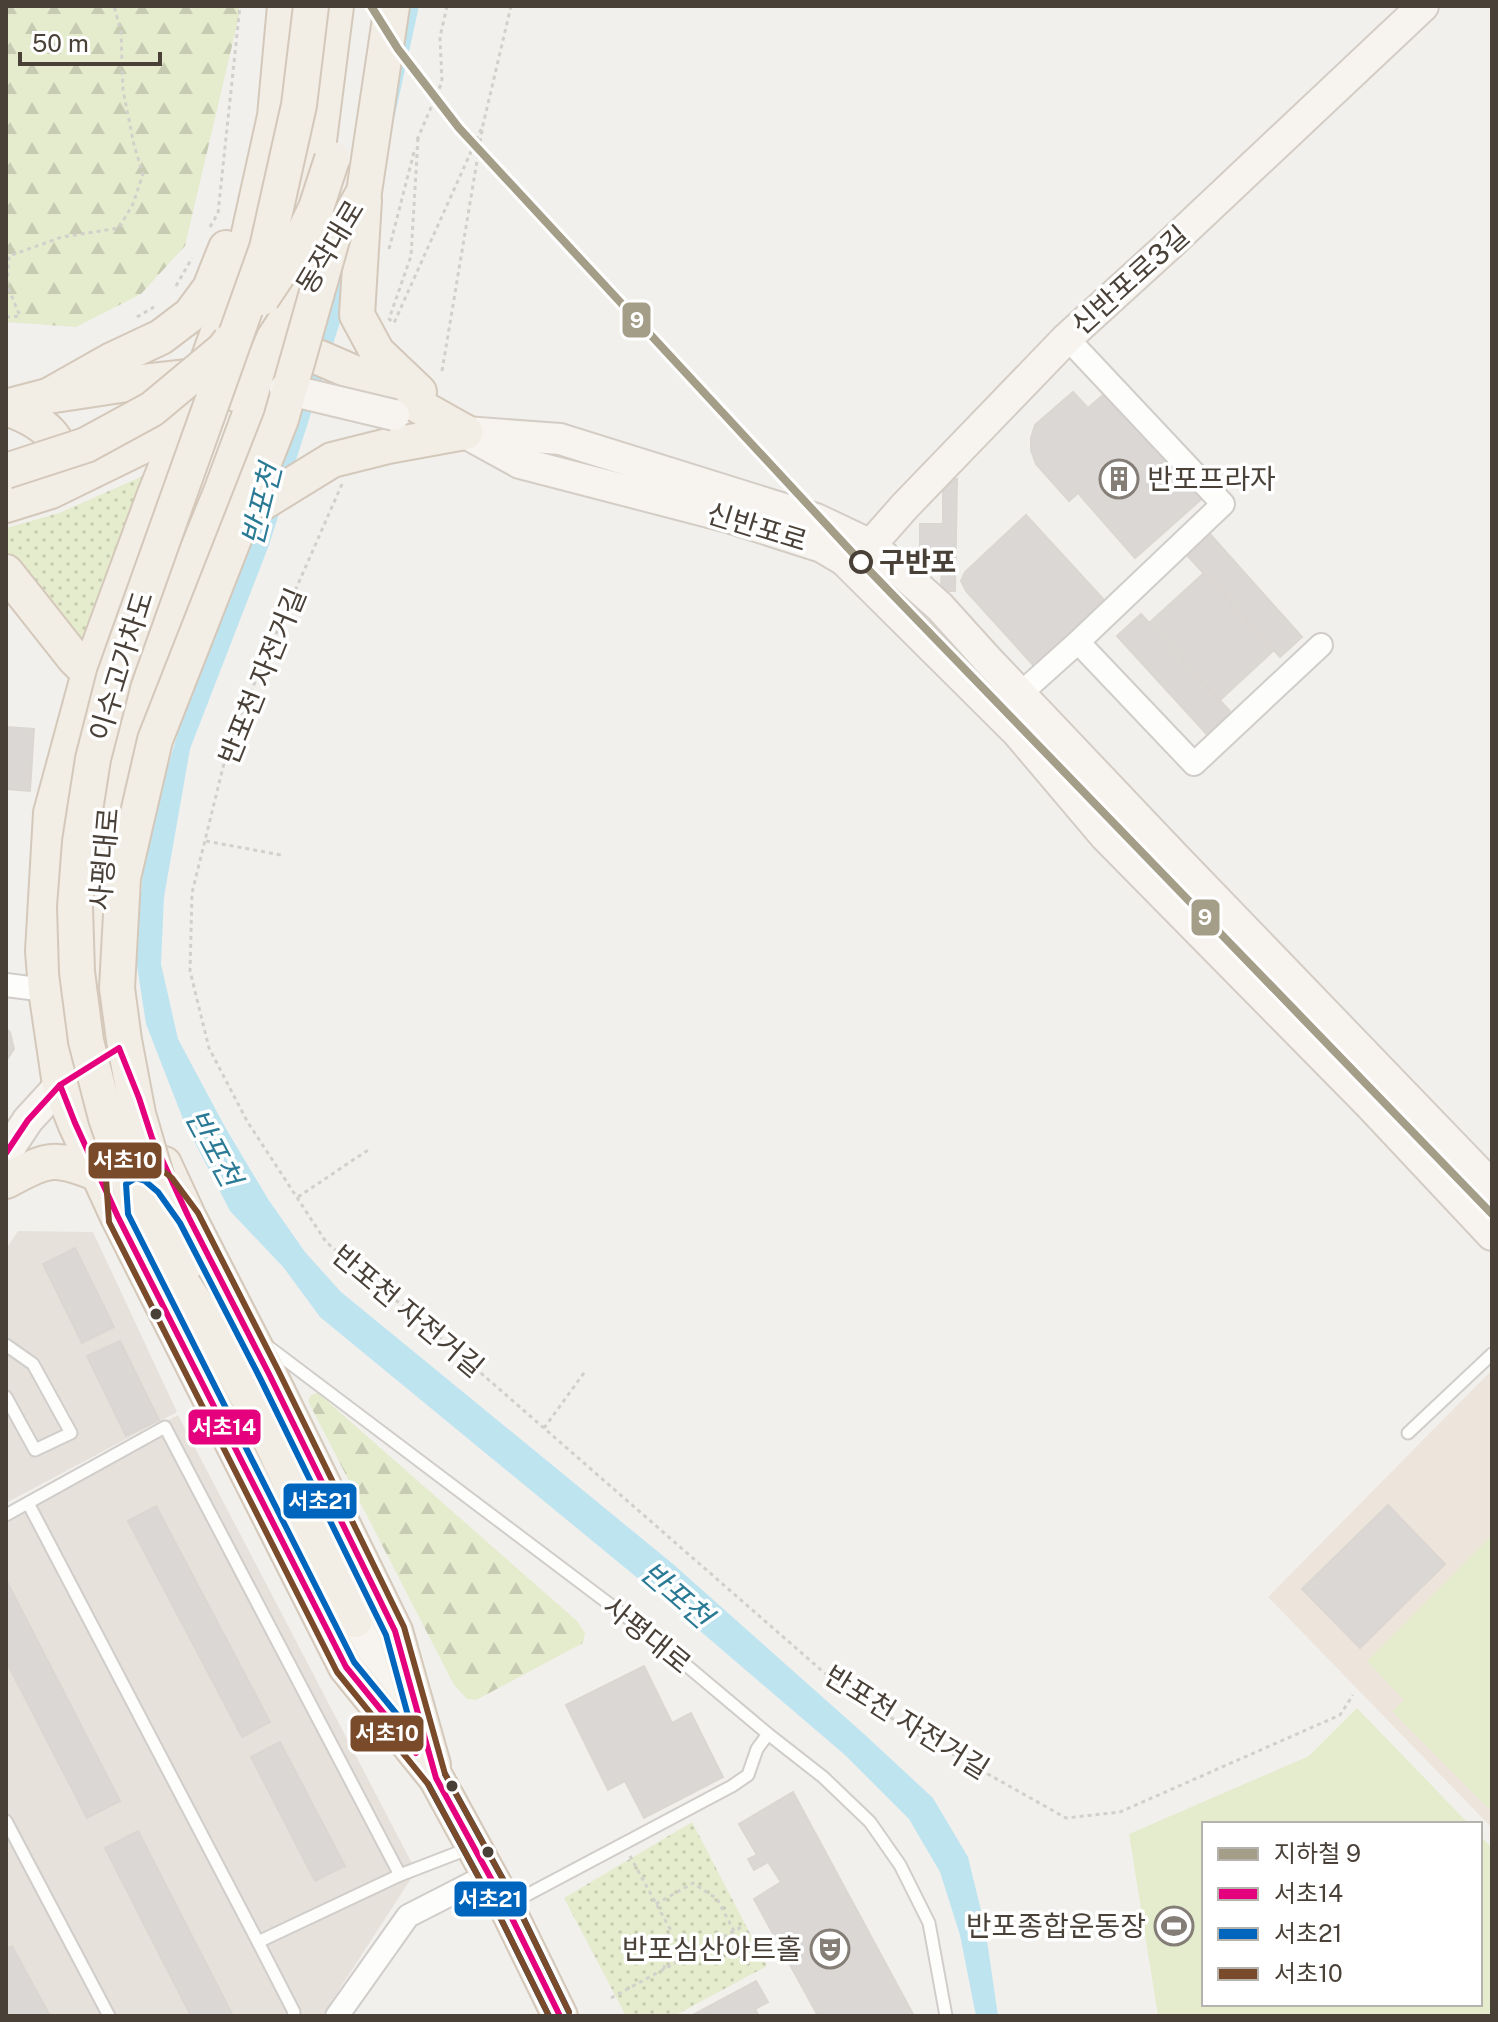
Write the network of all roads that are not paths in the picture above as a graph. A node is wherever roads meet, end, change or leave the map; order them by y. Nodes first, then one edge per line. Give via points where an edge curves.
1 (285, 6) edge
2 (311, 6) edge
3 (336, 6) edge
4 (354, 6) edge
5 (371, 6) edge
6 (392, 6) edge
7 (1423, 6) edge
8 (275, 116) junction
9 (364, 192) junction
10 (1067, 338) junction
11 (285, 342) junction
12 (203, 374) junction
13 (265, 392) junction
14 (48, 396) junction
15 (6, 408) edge
16 (180, 429) junction
17 (465, 432) junction
18 (6, 471) edge
19 (51, 491) junction
20 (6, 505) edge
21 (871, 545) junction
22 (198, 550) junction
23 (851, 567) junction
24 (6, 572) edge
25 (1078, 642) junction
26 (1321, 645) dead end
27 (89, 673) junction
28 (1024, 698) junction
29 (1017, 732) junction
30 (6, 985) edge
31 (46, 990) junction
32 (1324, 1040) junction
33 (119, 1048) junction
34 (1360, 1049) junction
35 (65, 1081) junction
36 (1352, 1087) junction
37 (1401, 1113) junction
38 (6, 1153) edge
39 (98, 1174) junction
40 (6, 1181) edge
41 (165, 1185) junction
42 (1492, 1186) edge
43 (1492, 1205) edge
44 (1492, 1215) edge
45 (118, 1217) junction
46 (189, 1218) junction
47 (1492, 1235) edge
48 (208, 1322) junction
49 (246, 1330) junction
50 (6, 1345) edge
51 (1492, 1354) edge
52 (6, 1397) edge
53 (1408, 1433) dead end
54 (28, 1503) junction
55 (6, 1515) edge
56 (355, 1620) joint
57 (768, 1734) junction
58 (436, 1778) junction
59 (6, 1821) edge
60 (482, 1860) junction
61 (400, 1875) junction
62 (506, 1906) junction
63 (258, 1942) junction
64 (109, 2016) edge
65 (293, 2016) edge
66 (337, 2016) edge
67 (560, 2016) edge
68 (946, 2016) edge

1 - 8 main road
2 - 48 main road, 이수고가차도, bridge via 299,105 267,248 114,677 93,759 80,842 77,972 86,1041 106,1118 153,1239
3 - 11 main road
4 - 18 main road, 동작대로, bridge via 332,159 316,208 274,283 224,349 152,409 86,445
5 - 48 main road, 이수고가차도, bridge via 335,229 285,404 155,740 123,878 117,988 138,1114
6 - 9 main road, 동작대로
7 - 10 main road, 신반포로3길
8 - 12 main road via 242,265
8 - 14 main road via 210,288 190,315 161,337
9 - 11 main road, 동작대로, bridge
9 - 17 main road via 357,315 377,352
10 - 21 main road, 신반포로3길
10 - 25 street via 1223,504
11 - 13 main road, 동작대로
11 - 17 main road via 378,383
12 - 13 main road
12 - 14 main road
12 - 16 main road
13 - 16 main road
13 - 17 main road, 신반포로, bridge
13 - 22 main road, 사평대로
14 - 15 main road
15 - 19 main road via 42,424 58,444 62,465
16 - 19 main road
16 - 27 main road, 사평대로
17 - 21 main road, 신반포로 via 560,439 816,519
17 - 22 main road via 388,446 241,516
17 - 23 main road, 신반포로 via 520,463 742,521 822,547
19 - 20 main road
21 - 23 main road, 신반포로3길
21 - 28 main road, 신반포로 via 940,607
22 - 33 main road, 사평대로 via 133,707 111,785 97,875 98,982
23 - 29 main road, 신반포로
24 - 27 main road
25 - 26 street via 1194,764
25 - 28 street
27 - 31 main road, 사평대로 via 51,813 43,951
28 - 34 main road, 신반포로
28 - 37 lane via 1070,764
29 - 32 lane via 1075,776
29 - 36 main road, 신반포로 via 1105,836
30 - 31 street
31 - 35 main road, 사평대로
32 - 36 lane
32 - 44 lane
33 - 35 main road
33 - 46 main road, 사평대로
34 - 37 lane
34 - 42 main road, 신반포로
35 - 38 main road
35 - 39 main road, 사평대로
35 - 41 main road via 82,1083 106,1106
36 - 47 main road, 신반포로
37 - 43 lane
39 - 40 main road via 61,1161
39 - 45 main road, 사평대로
41 - 45 main road via 150,1172 136,1167 126,1171 116,1180
41 - 46 main road
45 - 58 main road, 사평대로 via 346,1667
46 - 49 main road, 사평대로
48 - 56 main road, 이수고가차도
49 - 57 lane, 사평대로 via 649,1634
49 - 58 main road, 사평대로 via 395,1631
50 - 52 lane via 33,1364 71,1433 35,1450
51 - 53 lane
54 - 55 lane
54 - 61 lane via 165,1427
54 - 63 lane
56 - 58 main road, 사평대로
57 - 62 lane via 748,1775 732,1786
57 - 68 lane, 사평대로 via 870,1822 900,1865 929,1923
58 - 60 main road, 사평대로
59 - 64 lane
60 - 61 lane
60 - 62 main road, 사평대로
60 - 66 street via 408,1916
61 - 63 lane
62 - 67 main road, 사평대로
63 - 65 lane

